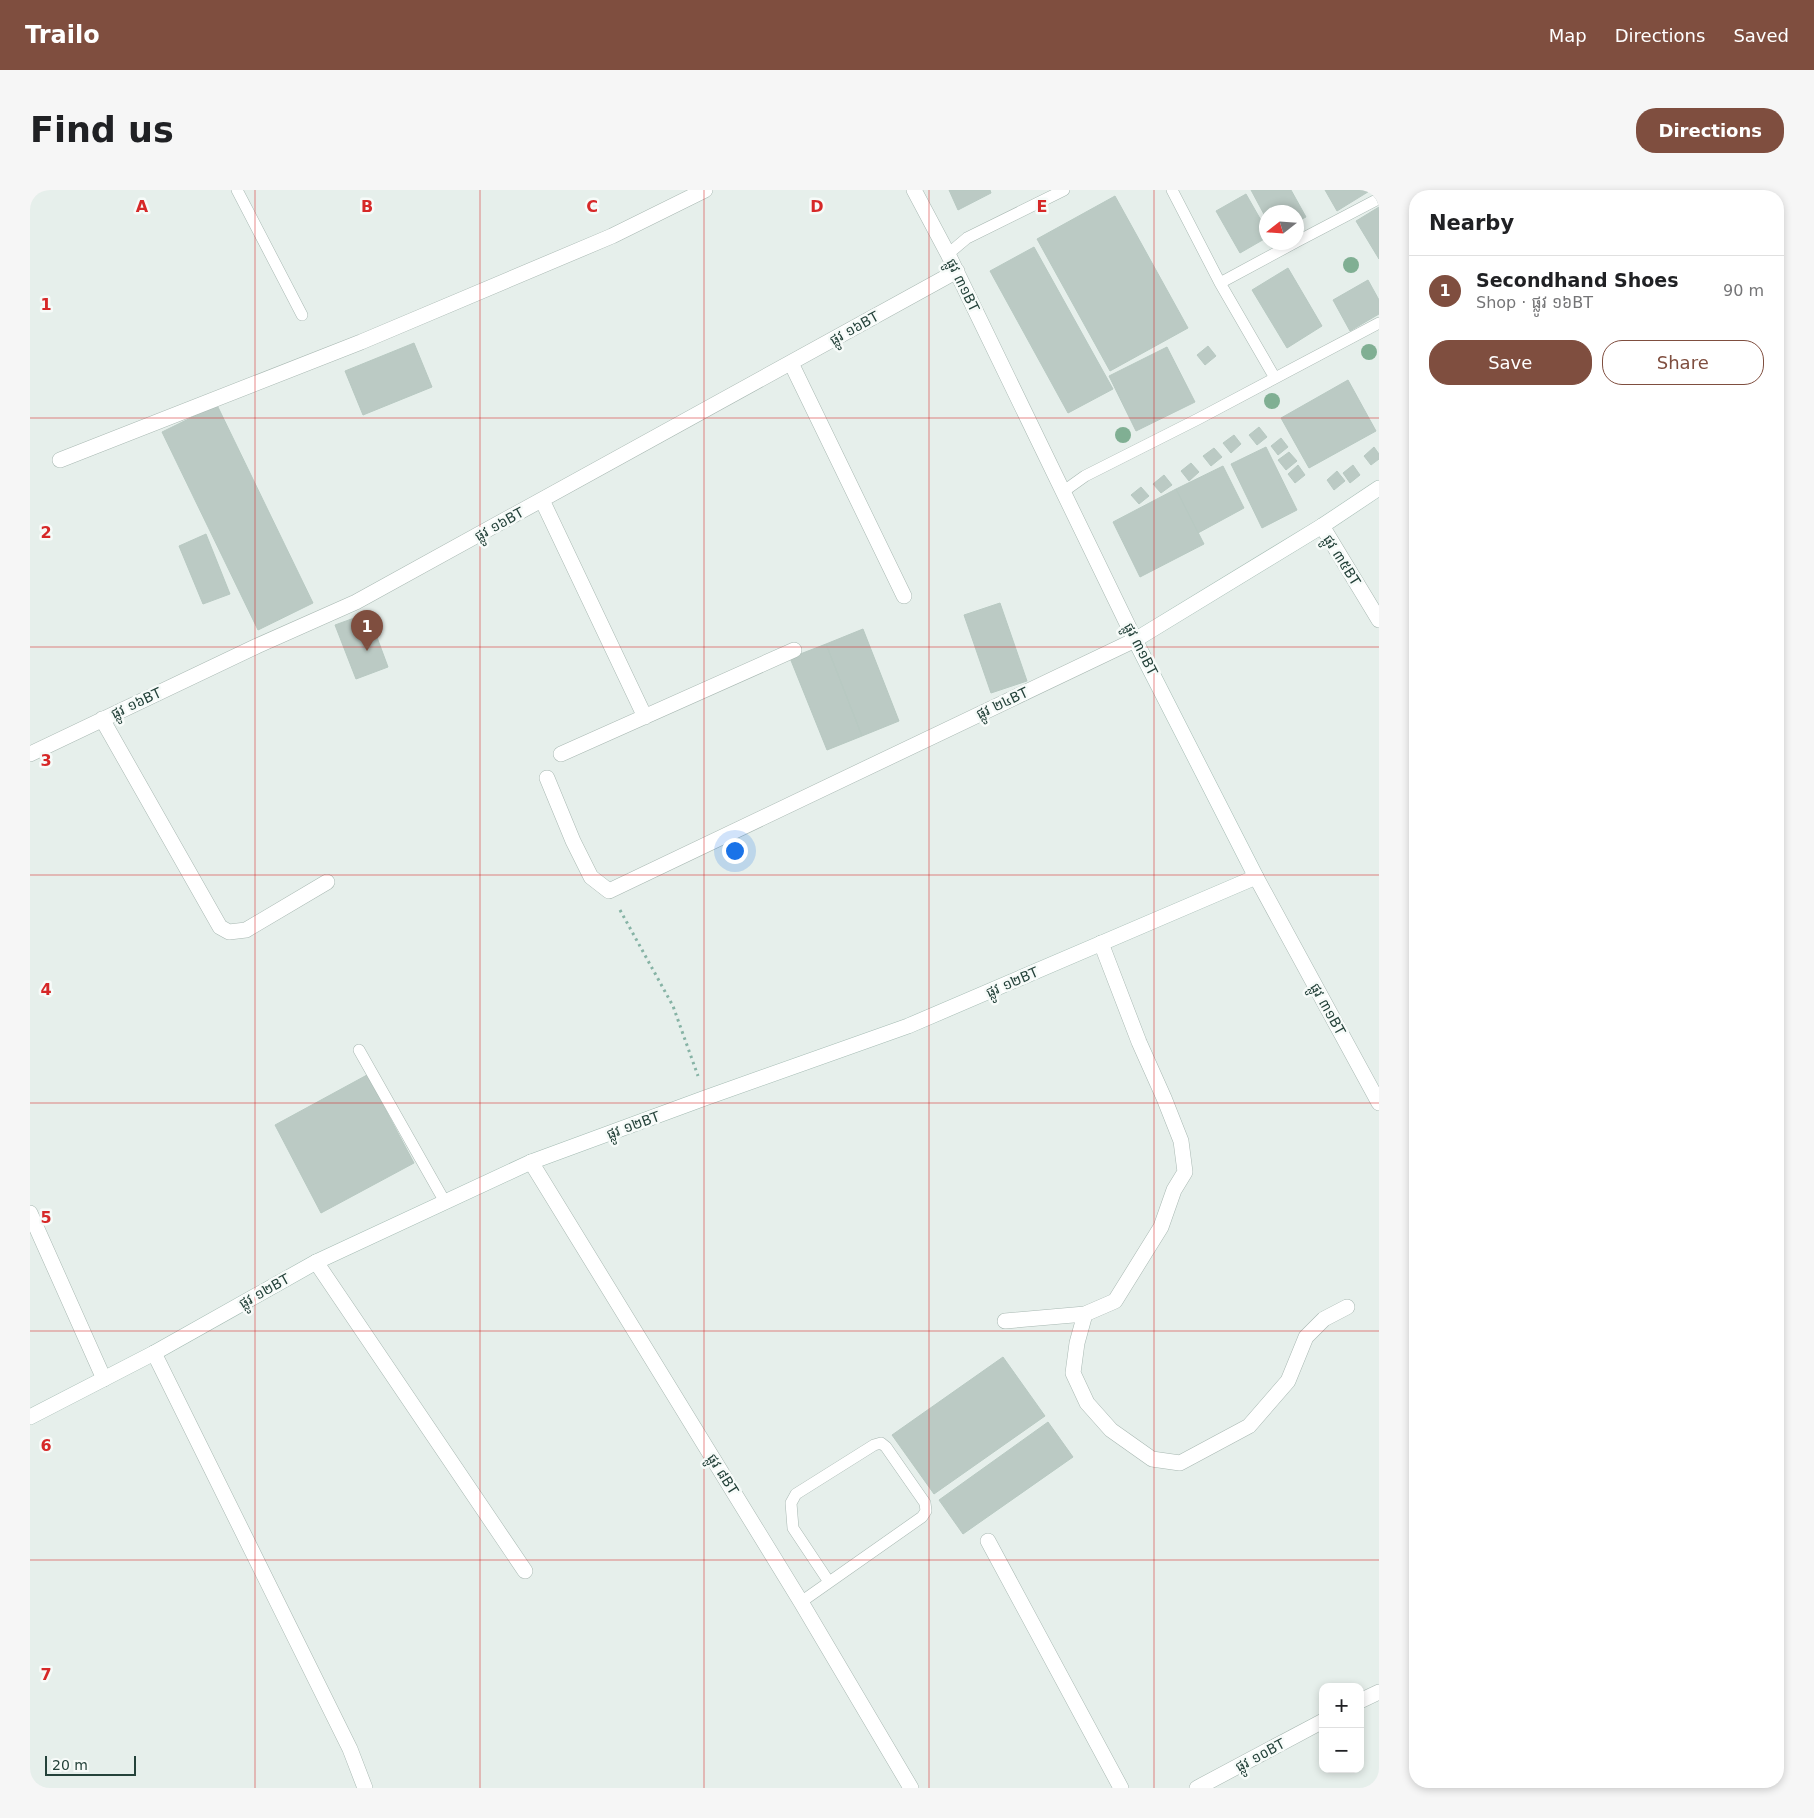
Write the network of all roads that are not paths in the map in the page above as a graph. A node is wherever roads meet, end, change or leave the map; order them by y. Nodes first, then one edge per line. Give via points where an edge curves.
1 (237, 190) edge
2 (705, 190) edge
3 (914, 190) edge
4 (1064, 190) edge
5 (1172, 190) edge
6 (1378, 199) edge
7 (1304, 238) edge
8 (1281, 250) edge
9 (948, 254) junction
10 (956, 271) junction
11 (1220, 283) junction
12 (302, 315) dead end
13 (1379, 323) edge
14 (791, 363) junction
15 (1275, 378) junction
16 (60, 460) dead end
17 (1379, 488) edge
18 (1064, 491) junction
19 (542, 500) junction
20 (1322, 526) junction
21 (904, 596) dead end
22 (1379, 620) edge
23 (1135, 640) junction
24 (794, 650) dead end
25 (645, 717) junction
26 (102, 719) junction
27 (30, 753) edge
28 (561, 754) dead end
29 (547, 778) dead end
30 (1256, 877) junction
31 (326, 882) dead end
32 (1101, 943) junction
33 (359, 1050) dead end
34 (1379, 1103) edge
35 (531, 1162) junction
36 (445, 1202) junction
37 (30, 1214) edge
38 (316, 1262) junction
39 (1347, 1307) dead end
40 (1085, 1314) junction
41 (1005, 1321) dead end
42 (154, 1353) junction
43 (104, 1379) junction
44 (30, 1417) edge
45 (988, 1541) dead end
46 (525, 1571) dead end
47 (829, 1582) junction
48 (801, 1602) junction
49 (1379, 1692) edge
50 (1364, 1700) edge
51 (1319, 1723) edge
52 (365, 1788) edge
53 (911, 1788) edge
54 (1121, 1788) edge
55 (1197, 1788) edge

1 - 12 lane
2 - 16 street via 612,236 370,338
3 - 9 street, ផ្លូវ ៣១BT
4 - 9 lane via 967,238
5 - 11 lane
6 - 7 lane
8 - 11 lane
9 - 10 street, ផ្លូវ ៣១BT
10 - 14 street, ផ្លូវ ១៦BT
10 - 18 street, ផ្លូវ ៣១BT
11 - 15 lane
13 - 15 lane
14 - 19 street, ផ្លូវ ១៦BT
14 - 21 street
15 - 18 lane via 1085,476
17 - 20 street, ផ្លូវ ២៤BT
18 - 23 street, ផ្លូវ ៣១BT
19 - 25 street
19 - 26 street, ផ្លូវ ១៦BT via 356,602
20 - 22 street, ផ្លូវ ៣៥BT
20 - 23 street, ផ្លូវ ២៤BT
23 - 29 street, ផ្លូវ ២៤BT via 609,891 591,877
23 - 30 street, ផ្លូវ ៣១BT
24 - 25 street
25 - 28 street
26 - 27 street, ផ្លូវ ១៦BT
26 - 31 street via 220,927 229,932 246,930
30 - 32 street, ផ្លូវ ១២BT
30 - 34 street, ផ្លូវ ៣១BT
32 - 35 street, ផ្លូវ ១២BT via 908,1026
32 - 40 street via 1138,1042 1181,1142 1185,1172 1174,1190 1162,1227 1115,1300
33 - 36 lane
35 - 36 street, ផ្លូវ ១២BT
35 - 48 street, ផ្លូវ ៨BT
36 - 38 street, ផ្លូវ ១២BT
37 - 43 street
38 - 42 street, ផ្លូវ ១២BT
38 - 46 street
39 - 40 street via 1324,1318 1306,1337 1288,1381 1249,1426 1180,1463 1152,1459 1110,1430 1087,1403 1074,1373 1077,1343
40 - 41 street
42 - 43 street, ផ្លូវ ១២BT
42 - 52 street via 350,1749
43 - 44 street, ផ្លូវ ១២BT
45 - 54 street
47 - 47 lane via 926,1512 925,1503 882,1443 796,1494 791,1503 792,1528
47 - 48 lane
48 - 53 street, ផ្លូវ ៨BT
49 - 50 street
51 - 55 street, ផ្លូវ ១០BT

